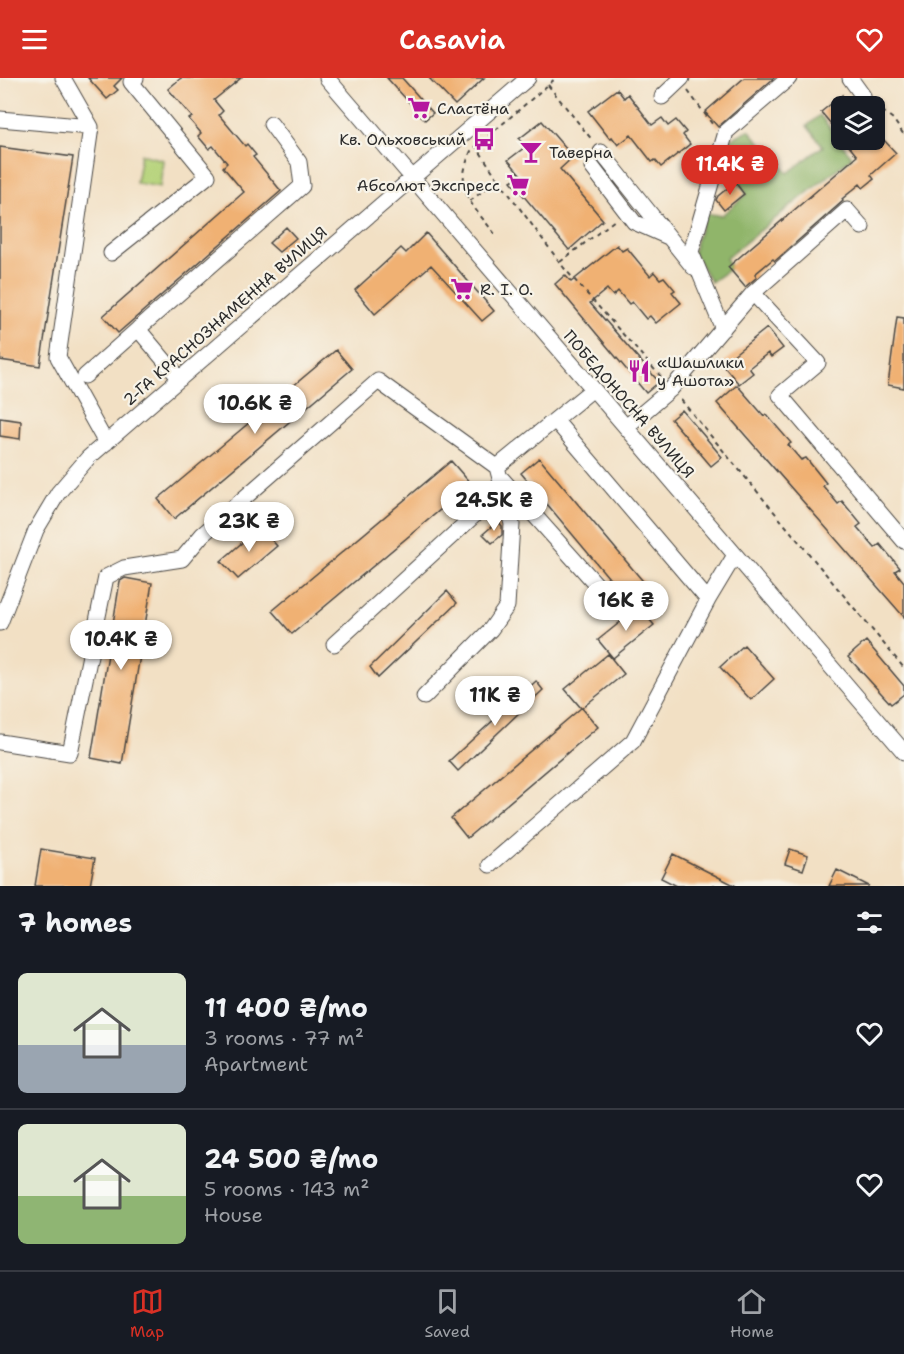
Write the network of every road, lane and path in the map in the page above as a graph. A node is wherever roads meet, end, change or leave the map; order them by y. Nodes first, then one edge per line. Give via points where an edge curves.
1 (63, 78) edge
2 (135, 78) edge
3 (327, 78) edge
4 (555, 78) edge
5 (789, 78) edge
6 (850, 78) edge
7 (526, 79) edge
8 (684, 82) edge
9 (548, 85) junction
10 (863, 96) edge
11 (662, 97) dead end
12 (885, 113) edge
13 (0, 119) edge
14 (271, 124) dead end
15 (714, 126) dead end
16 (91, 127) junction
17 (904, 135) edge
18 (476, 146) junction
19 (602, 152) joint
20 (592, 166) dead end
21 (412, 178) junction
22 (498, 179) junction
23 (470, 201) junction
24 (626, 212) junction
25 (862, 227) dead end
26 (495, 234) dead end
27 (670, 239) junction
28 (111, 253) dead end
29 (560, 262) junction
30 (702, 279) junction
31 (753, 293) junction
32 (138, 329) junction
33 (723, 329) junction
34 (85, 376) dead end
35 (180, 379) junction
36 (671, 388) junction
37 (593, 389) junction
38 (555, 420) junction
39 (626, 427) junction
40 (106, 443) junction
41 (500, 478) junction
42 (904, 541) edge
43 (735, 555) junction
44 (708, 600) junction
45 (612, 602) dead end
46 (0, 623) edge
47 (334, 644) dead end
48 (904, 668) edge
49 (424, 697) dead end
50 (0, 742) edge
51 (904, 752) edge
52 (490, 865) dead end

1 - 16 street
2 - 28 street via 131,82 208,176
3 - 21 street, ПОБЕДОНОСНА ВУЛИЦЯ
4 - 9 path
5 - 30 street via 726,132 691,252
6 - 10 street
7 - 21 street, 2-ГА КРАСНОЗНАМЕННА ВУЛИЦЯ
8 - 11 street
8 - 15 path
9 - 18 path
9 - 19 path
12 - 17 path
13 - 16 street
14 - 32 street via 299,162 302,186
16 - 40 street via 58,357
18 - 22 path
18 - 23 path via 463,173 462,183
19 - 27 street
20 - 24 street
21 - 35 street, 2-ГА КРАСНОЗНАМЕННА ВУЛИЦЯ
21 - 37 street, ПОБЕДОНОСНА ВУЛИЦЯ
22 - 23 path
22 - 29 path
23 - 26 path
24 - 27 street via 634,222
24 - 29 path
25 - 31 street via 847,210
27 - 30 street
29 - 36 path
30 - 33 street
31 - 33 street
31 - 42 street via 818,363 780,395
32 - 34 street
32 - 35 street
33 - 36 street
35 - 40 street, 2-ГА КРАСНОЗНАМЕННА ВУЛИЦЯ
36 - 39 street
36 - 48 path
37 - 38 street
37 - 39 street, ПОБЕДОНОСНА ВУЛИЦЯ
38 - 41 street
38 - 44 street
39 - 43 street, ПОБЕДОНОСНА ВУЛИЦЯ
40 - 46 street, 2-ГА КРАСНОЗНАМЕННА ВУЛИЦЯ via 58,493 36,530
41 - 45 street
41 - 47 street
41 - 49 street via 512,524 507,606 491,629
41 - 50 street via 378,381 202,534 182,559 124,568 106,576 70,753
43 - 44 street
43 - 51 street, ПОБЕДОНОСНА ВУЛИЦЯ
44 - 52 street via 633,741

